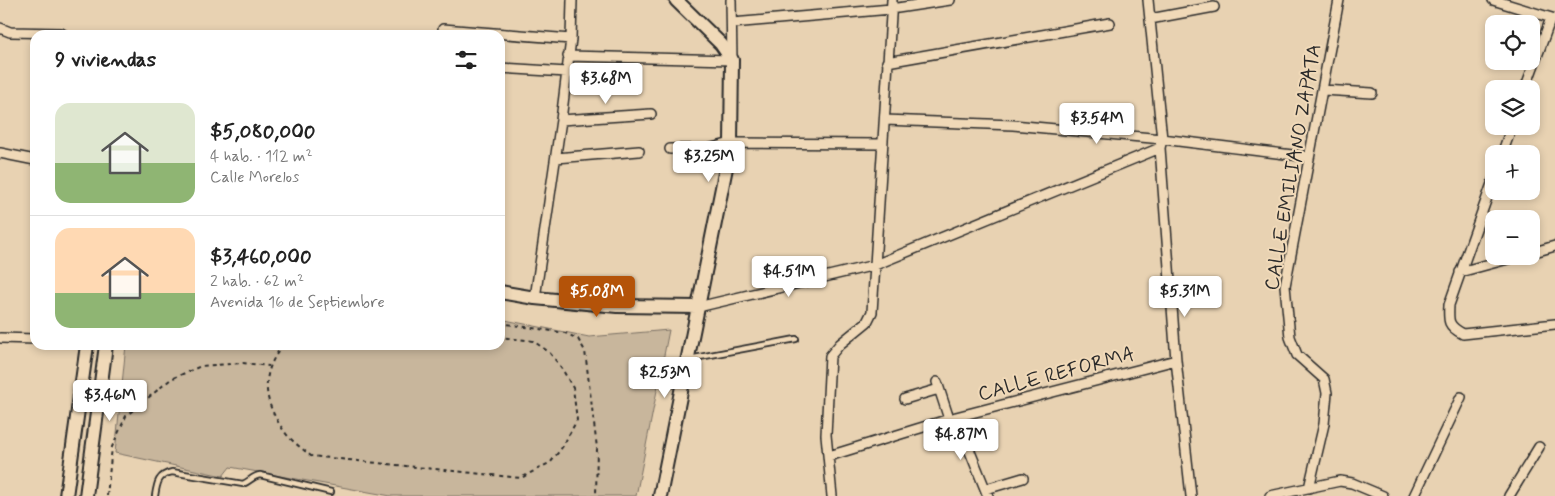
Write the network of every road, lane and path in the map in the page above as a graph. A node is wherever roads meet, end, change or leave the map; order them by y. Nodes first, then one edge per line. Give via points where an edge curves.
1 (572, 0) edge
2 (676, 0) edge
3 (731, 0) edge
4 (950, 0) edge
5 (1148, 0) edge
6 (1339, 0) edge
7 (1493, 0) edge
8 (1525, 0) edge
9 (891, 4) edge
10 (1214, 7) dead end
11 (1525, 10) junction
12 (1150, 19) junction
13 (1553, 19) edge
14 (732, 23) junction
15 (1110, 23) dead end
16 (0, 28) edge
17 (443, 29) dead end
18 (456, 30) edge
19 (30, 32) edge
20 (505, 34) edge
21 (571, 39) junction
22 (568, 56) junction
23 (732, 60) junction
24 (887, 62) junction
25 (505, 68) edge
26 (567, 72) junction
27 (1529, 80) edge
28 (1323, 90) junction
29 (1372, 93) dead end
30 (652, 114) dead end
31 (561, 120) junction
32 (885, 120) junction
33 (1162, 139) junction
34 (731, 143) junction
35 (883, 144) junction
36 (1160, 148) junction
37 (670, 149) dead end
38 (639, 151) dead end
39 (0, 153) edge
40 (1309, 157) junction
41 (556, 158) junction
42 (30, 159) edge
43 (1486, 200) edge
44 (1555, 246) edge
45 (1540, 250) edge
46 (875, 265) junction
47 (1486, 265) edge
48 (1460, 272) junction
49 (505, 293) edge
50 (535, 298) junction
51 (698, 307) junction
52 (505, 324) edge
53 (1555, 324) edge
54 (505, 337) edge
55 (0, 338) edge
56 (30, 339) edge
57 (796, 339) dead end
58 (86, 350) edge
59 (105, 350) edge
60 (280, 350) edge
61 (687, 360) junction
62 (1176, 360) junction
63 (270, 366) junction
64 (1460, 397) dead end
65 (905, 400) dead end
66 (953, 418) junction
67 (1539, 447) dead end
68 (829, 456) junction
69 (1023, 478) dead end
70 (1309, 488) junction
71 (331, 492) dead end
72 (987, 493) edge
73 (66, 496) edge
74 (86, 496) edge
75 (107, 496) edge
76 (155, 496) edge
77 (596, 496) edge
78 (660, 496) edge
79 (832, 496) edge
80 (1192, 496) edge
81 (1270, 496) edge
82 (1382, 496) edge
83 (1414, 496) edge
84 (1508, 496) edge

1 - 21 street
2 - 23 main road via 721,44
3 - 14 street
4 - 9 street
5 - 12 street
6 - 28 street, CALLE EMILIANO ZAPATA
7 - 11 street
8 - 11 street
9 - 14 street
9 - 24 street
10 - 12 street
11 - 13 street
12 - 33 street
13 - 27 street
14 - 23 street
15 - 24 street
16 - 19 street via 10,32
17 - 18 street
20 - 21 street
21 - 22 street
22 - 23 street
22 - 26 street
23 - 34 main road
24 - 32 street
25 - 26 street
26 - 31 street
28 - 29 street
28 - 40 street, CALLE EMILIANO ZAPATA
30 - 31 street
31 - 41 street
32 - 33 street via 1013,125
32 - 35 street
33 - 36 street
33 - 40 street
34 - 35 street
34 - 37 street via 708,148
34 - 51 main road
35 - 46 street
36 - 46 street
36 - 62 street
38 - 41 street
39 - 42 street
40 - 70 street, CALLE EMILIANO ZAPATA via 1285,286 1290,337 1297,355 1324,379 1328,393
41 - 50 street
43 - 48 street
44 - 45 street
46 - 51 street
46 - 68 street via 872,312 868,322 830,356 826,435
47 - 48 street
48 - 53 street via 1449,305 1448,320 1463,334
49 - 50 main road
50 - 51 main road via 617,306
51 - 61 main road
52 - 77 path via 565,333 578,339 582,345 597,448
54 - 63 path via 534,340 549,352 573,388 577,420 551,462 521,478 311,456 288,436 270,408 266,384
55 - 56 street
57 - 61 lane
58 - 73 main road
59 - 74 main road
60 - 63 path
61 - 78 main road
62 - 66 street, CALLE REFORMA
62 - 80 street
63 - 75 path via 243,363 201,366 171,379 126,416 112,448
64 - 83 street
65 - 66 street via 938,386
66 - 68 street, CALLE REFORMA
66 - 72 street
67 - 84 street
68 - 79 street
69 - 72 street
70 - 81 street
70 - 82 street via 1340,481
71 - 76 lane via 260,475 244,484 172,472 157,481

